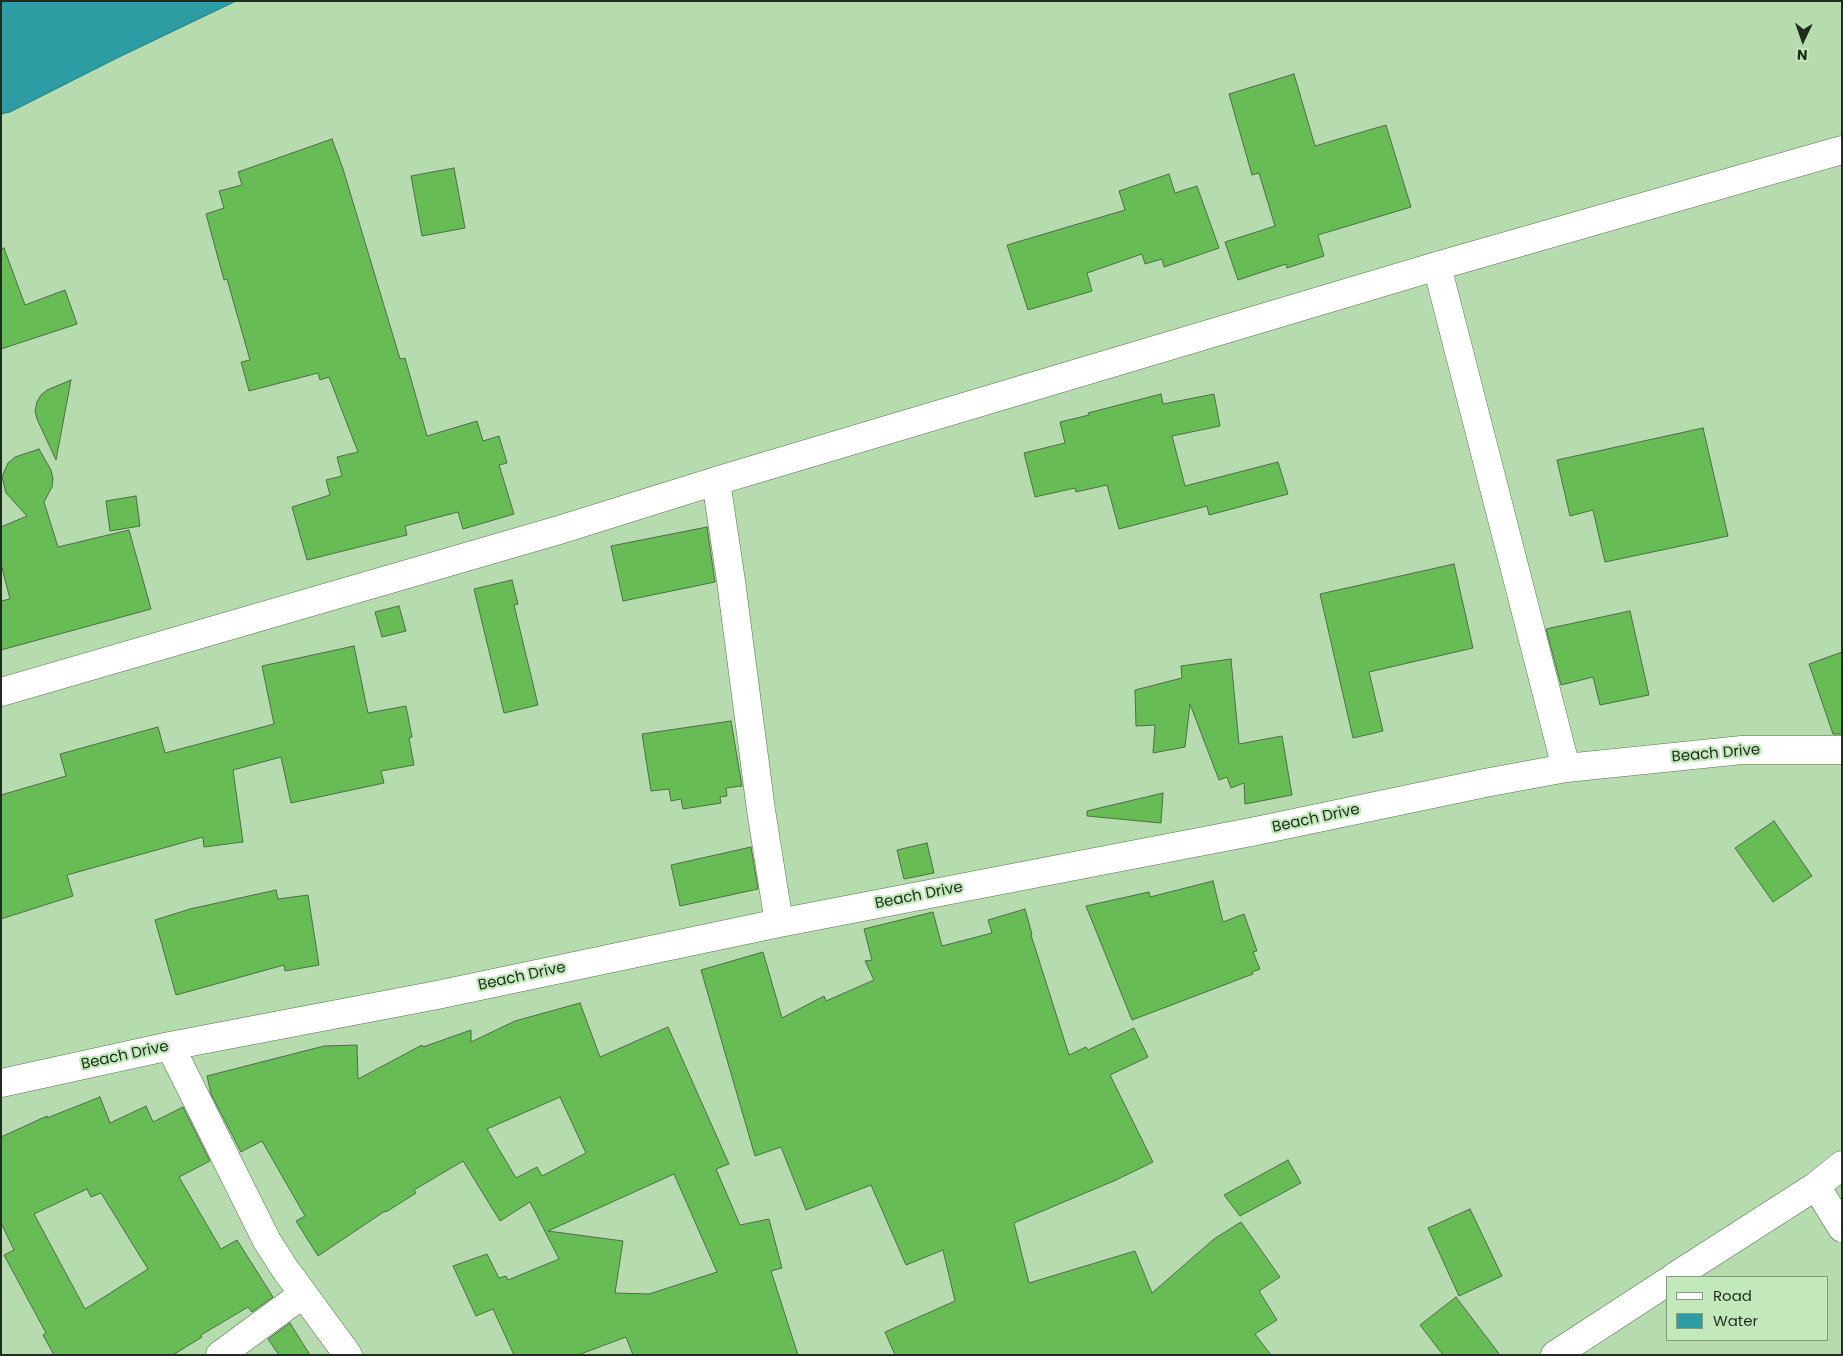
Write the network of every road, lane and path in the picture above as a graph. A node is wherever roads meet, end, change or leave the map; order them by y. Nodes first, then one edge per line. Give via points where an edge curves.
1 (1842, 150) edge
2 (1437, 266) junction
3 (716, 481) junction
4 (1, 692) edge
5 (1842, 750) edge
6 (1566, 768) junction
7 (779, 923) junction
8 (170, 1046) junction
9 (1, 1083) edge
10 (1842, 1165) edge
11 (1816, 1186) junction
12 (1842, 1228) edge
13 (1676, 1276) edge
14 (1666, 1283) edge
15 (303, 1294) junction
16 (220, 1355) edge
17 (348, 1355) edge
18 (1555, 1355) edge

1 - 2 street
2 - 3 street
2 - 6 street
3 - 4 street via 559,530
3 - 7 street via 760,810
5 - 6 street, Beach Drive via 1742,750
6 - 7 street, Beach Drive
7 - 8 street, Beach Drive via 437,995
8 - 9 street, Beach Drive
8 - 15 street via 267,1241
10 - 11 street
11 - 12 street
11 - 13 street
14 - 18 street
15 - 16 street
15 - 17 street

